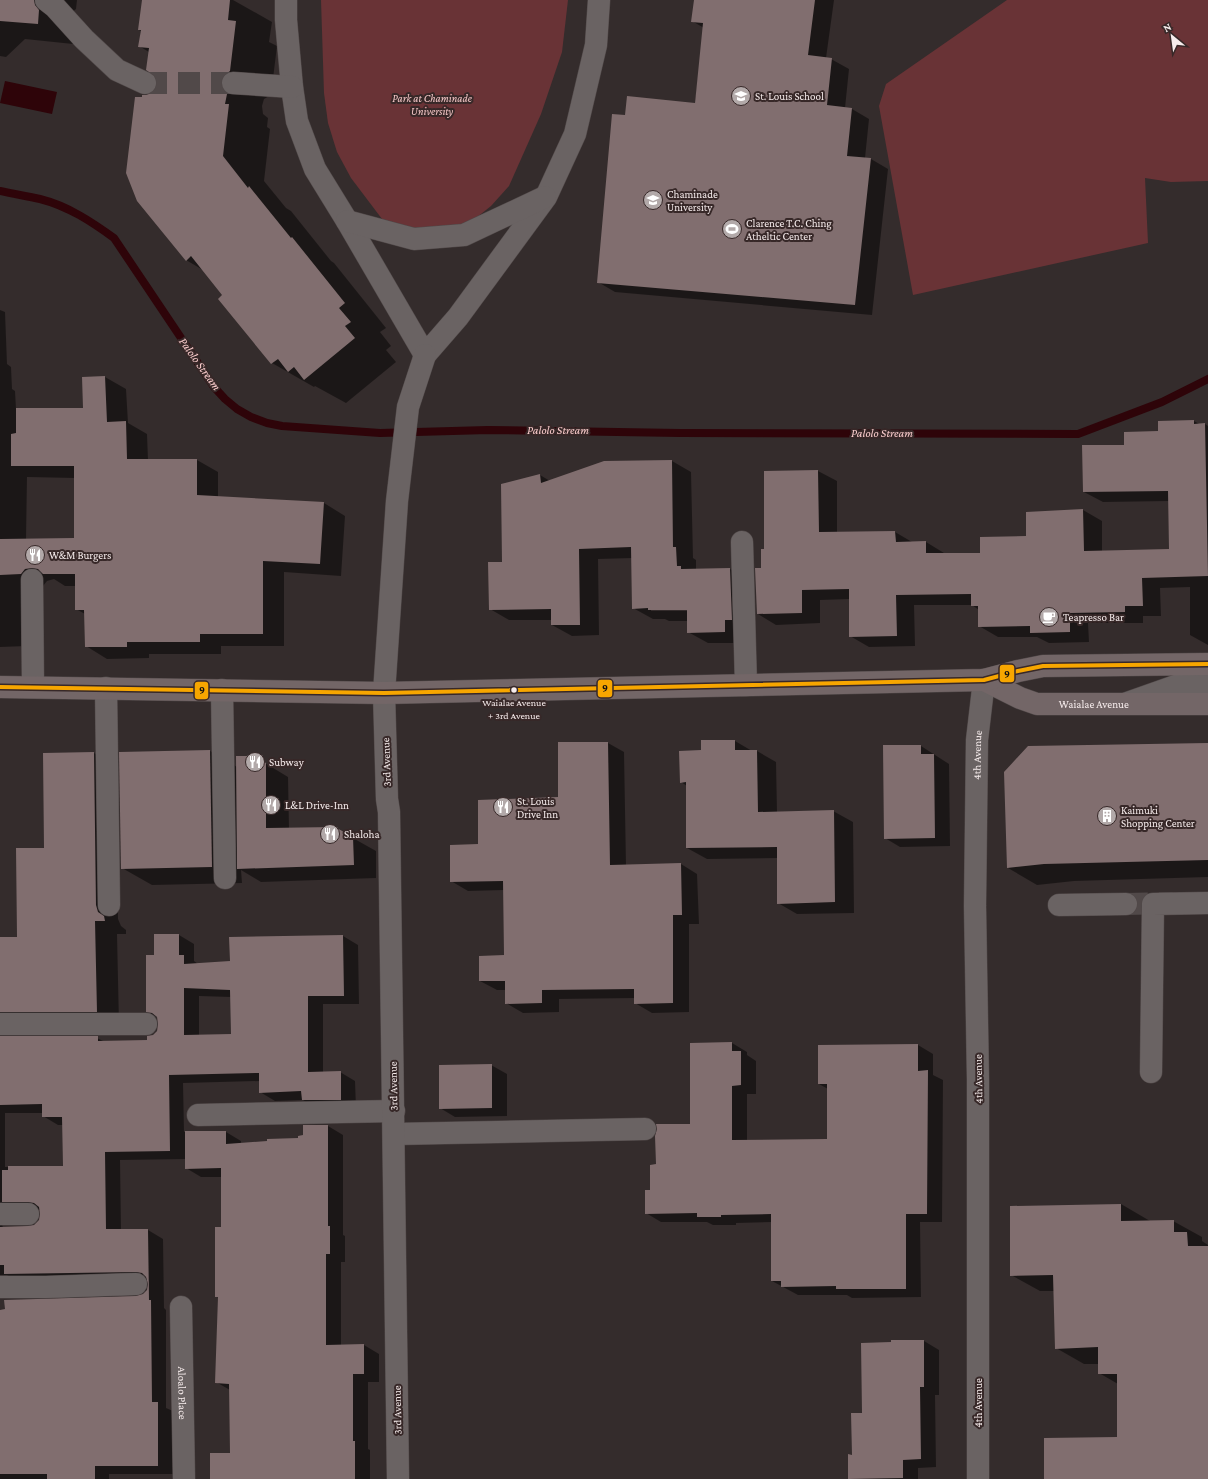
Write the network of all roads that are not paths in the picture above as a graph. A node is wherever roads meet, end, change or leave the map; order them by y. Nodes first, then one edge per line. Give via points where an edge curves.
1 (46, 0) edge
2 (286, 0) edge
3 (598, 0) edge
4 (145, 83) tunnel mouth
5 (233, 83) tunnel mouth
6 (292, 87) junction
7 (546, 196) junction
8 (347, 221) junction
9 (425, 355) junction
10 (742, 542) dead end
11 (32, 580) dead end
12 (1208, 664) edge
13 (984, 680) junction
14 (1208, 682) edge
15 (744, 685) junction
16 (0, 687) edge
17 (33, 687) junction
18 (106, 688) junction
19 (222, 690) junction
20 (384, 693) junction
21 (1208, 704) edge
22 (1120, 705) junction
23 (225, 878) dead end
24 (1208, 903) edge
25 (1126, 904) tunnel mouth
26 (109, 905) dead end
27 (1060, 905) dead end
28 (0, 1024) edge
29 (146, 1024) dead end
30 (1152, 1072) dead end
31 (394, 1111) junction
32 (198, 1115) dead end
33 (645, 1129) dead end
34 (394, 1134) junction
35 (0, 1214) edge
36 (28, 1214) dead end
37 (136, 1284) dead end
38 (0, 1287) edge
39 (181, 1307) dead end
40 (184, 1479) edge
41 (398, 1479) edge
42 (978, 1479) edge

1 - 4 street via 117,70
2 - 6 street
3 - 7 street via 596,45 575,134
5 - 6 street
6 - 8 street via 297,121 315,169
7 - 8 street via 464,235 414,239
7 - 9 street via 458,317
8 - 9 street
9 - 20 street, 3rd Avenue via 408,407 397,501
10 - 15 street
11 - 17 street
12 - 13 main road, Waialae Avenue via 1043,666
13 - 15 main road, Waialae Avenue
13 - 22 main road, Waialae Avenue via 1037,704
13 - 42 street, 4th Avenue via 977,740 975,891 978,1080
14 - 22 street via 1178,685
15 - 20 main road, Waialae Avenue
16 - 17 main road, Waialae Avenue
17 - 18 main road, Waialae Avenue
18 - 19 main road, Waialae Avenue
18 - 26 street
19 - 20 main road, Waialae Avenue
19 - 23 street
20 - 31 street, 3rd Avenue via 389,812
21 - 22 main road, Waialae Avenue
24 - 30 street via 1152,904
25 - 27 street
28 - 29 street
31 - 32 street
31 - 34 street, 3rd Avenue
33 - 34 street
34 - 41 street, 3rd Avenue
35 - 36 street
37 - 38 street
39 - 40 street, Aloalo Place

